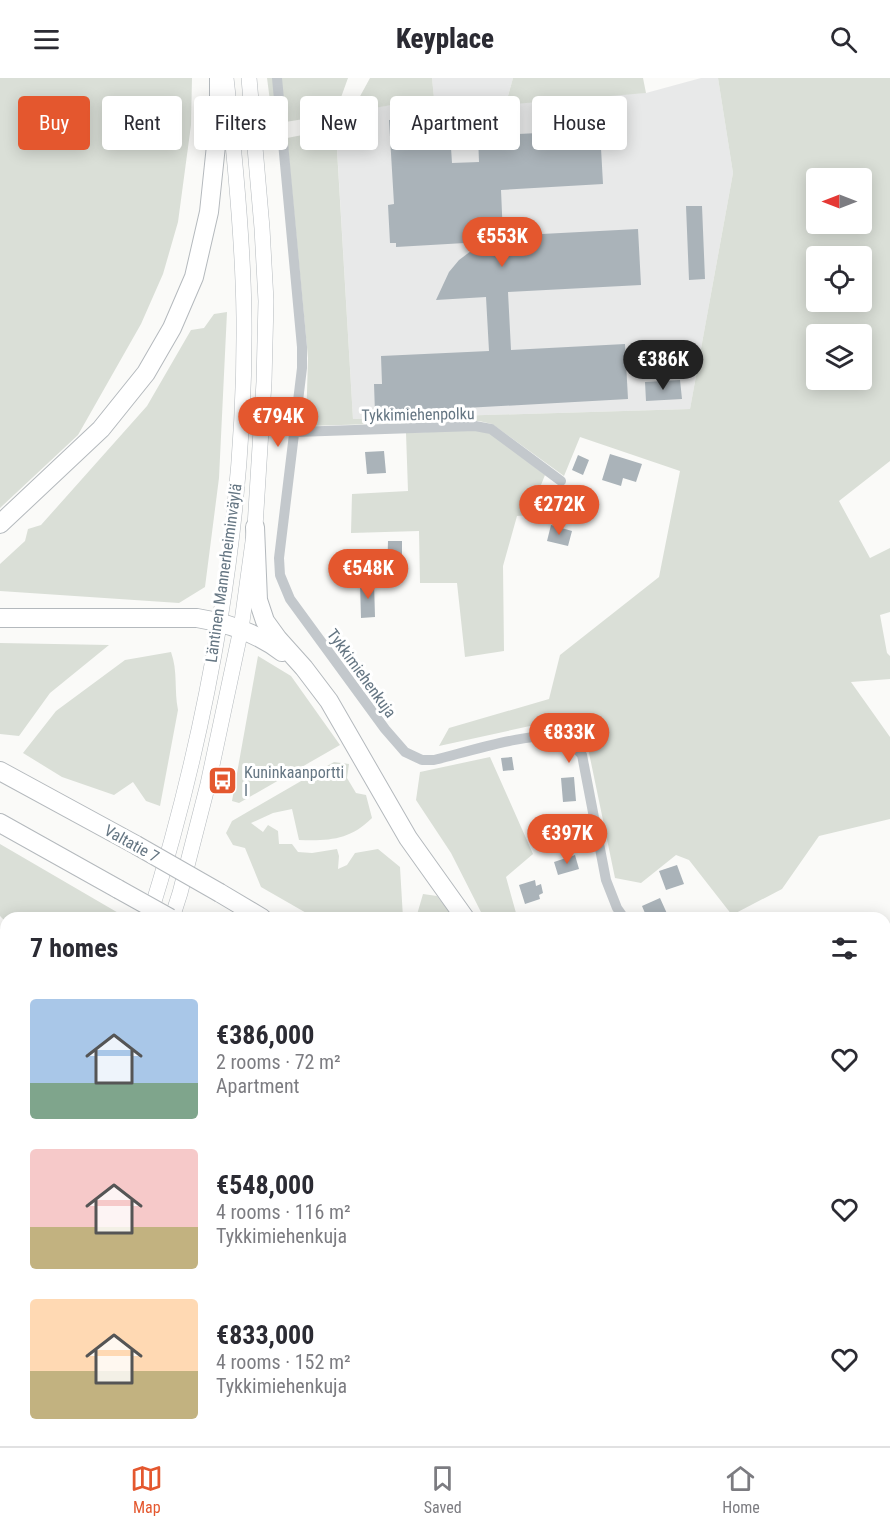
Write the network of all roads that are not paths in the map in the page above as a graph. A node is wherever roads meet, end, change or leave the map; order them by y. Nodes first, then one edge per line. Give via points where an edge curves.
1 (219, 78) edge
2 (226, 78) edge
3 (249, 78) edge
4 (277, 78) edge
5 (294, 432) junction
6 (561, 481) dead end
7 (0, 524) edge
8 (255, 527) junction
9 (0, 618) edge
10 (220, 622) junction
11 (241, 630) junction
12 (304, 668) junction
13 (0, 771) edge
14 (0, 823) edge
15 (151, 912) edge
16 (160, 912) edge
17 (173, 912) edge
18 (252, 912) edge
19 (461, 912) edge
20 (620, 912) edge

1 - 7 highway via 209,212 194,277 172,328 146,373 101,429
2 - 10 main road, Läntinen Mannerheiminväylä via 244,317 234,511
3 - 8 main road, Läntinen Mannerheiminväylä via 266,302
4 - 5 street, Tykkimiehenkuja via 302,347
5 - 6 street, Tykkimiehenpolku via 475,426 491,429
5 - 20 street, Tykkimiehenkuja via 279,558 280,574 290,599 385,729 414,758 434,760 549,735 568,740 582,755 606,880
8 - 11 main road, Läntinen Mannerheiminväylä
8 - 12 highway via 258,600 265,621
9 - 10 highway via 197,618
10 - 11 highway
10 - 15 main road, Läntinen Mannerheiminväylä via 193,756
11 - 12 highway via 264,640
11 - 17 main road, Läntinen Mannerheiminväylä via 208,784
12 - 19 highway via 329,701 408,837
13 - 18 highway, Valtatie 7, bridge
14 - 16 highway, bridge

